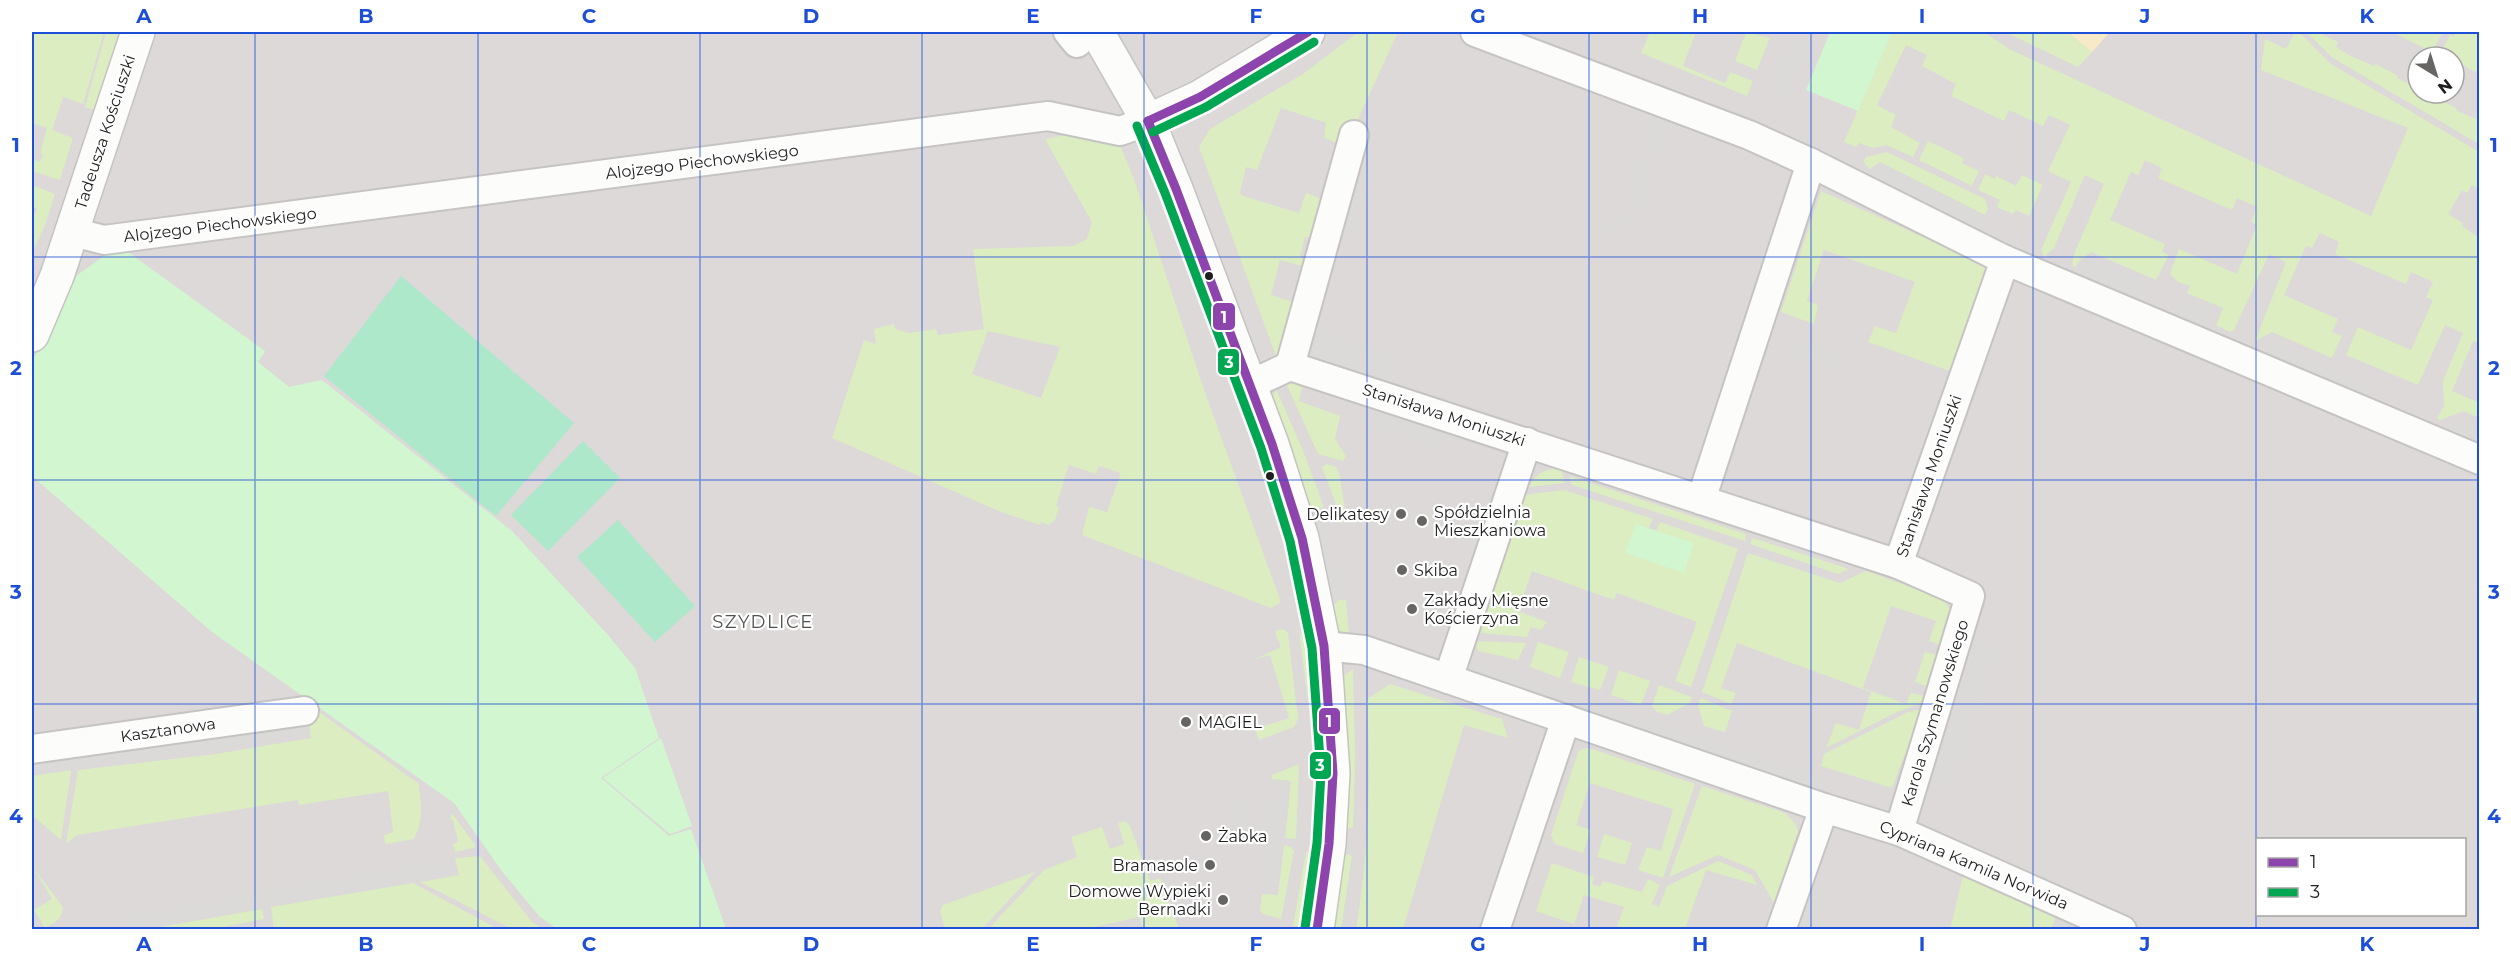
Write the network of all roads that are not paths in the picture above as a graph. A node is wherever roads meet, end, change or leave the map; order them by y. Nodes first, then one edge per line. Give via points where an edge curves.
1 (138, 32) edge
2 (1308, 32) edge
3 (1475, 32) edge
4 (1081, 35) edge
5 (1148, 121) junction
6 (1354, 135) dead end
7 (1811, 163) junction
8 (73, 232) junction
9 (2005, 260) junction
10 (32, 336) edge
11 (1290, 366) junction
12 (1249, 385) junction
13 (1527, 442) junction
14 (2480, 460) edge
15 (1701, 500) junction
16 (1898, 564) junction
17 (1324, 646) junction
18 (1448, 679) junction
19 (304, 711) dead end
20 (1566, 719) junction
21 (32, 749) edge
22 (1824, 808) junction
23 (1899, 831) junction
24 (1317, 930) edge
25 (1495, 930) edge
26 (1781, 930) edge
27 (2122, 930) edge

1 - 8 street, Tadeusza Kościuszki
2 - 5 street, Alojzego Piechowskiego via 1200,97
3 - 7 street via 1740,132
4 - 5 street
5 - 8 street, Alojzego Piechowskiego via 1120,131 1048,116 104,240
5 - 12 street
6 - 11 street
7 - 9 street
7 - 15 street
8 - 10 street, Tadeusza Kościuszki
9 - 14 street
9 - 16 street, Stanisława Moniuszki
11 - 12 street
11 - 13 street, Stanisława Moniuszki
12 - 17 street via 1302,538
13 - 15 street, Stanisława Moniuszki
13 - 18 street
15 - 16 street, Stanisława Moniuszki
16 - 23 street, Karola Szymanowskiego via 1970,596
17 - 18 street, Cypriana Kamila Norwida via 1364,650
17 - 24 street via 1333,773
18 - 20 street, Cypriana Kamila Norwida
19 - 21 street, Kasztanowa
20 - 22 street, Cypriana Kamila Norwida
20 - 25 street
22 - 23 street, Cypriana Kamila Norwida
22 - 26 street
23 - 27 street, Cypriana Kamila Norwida

